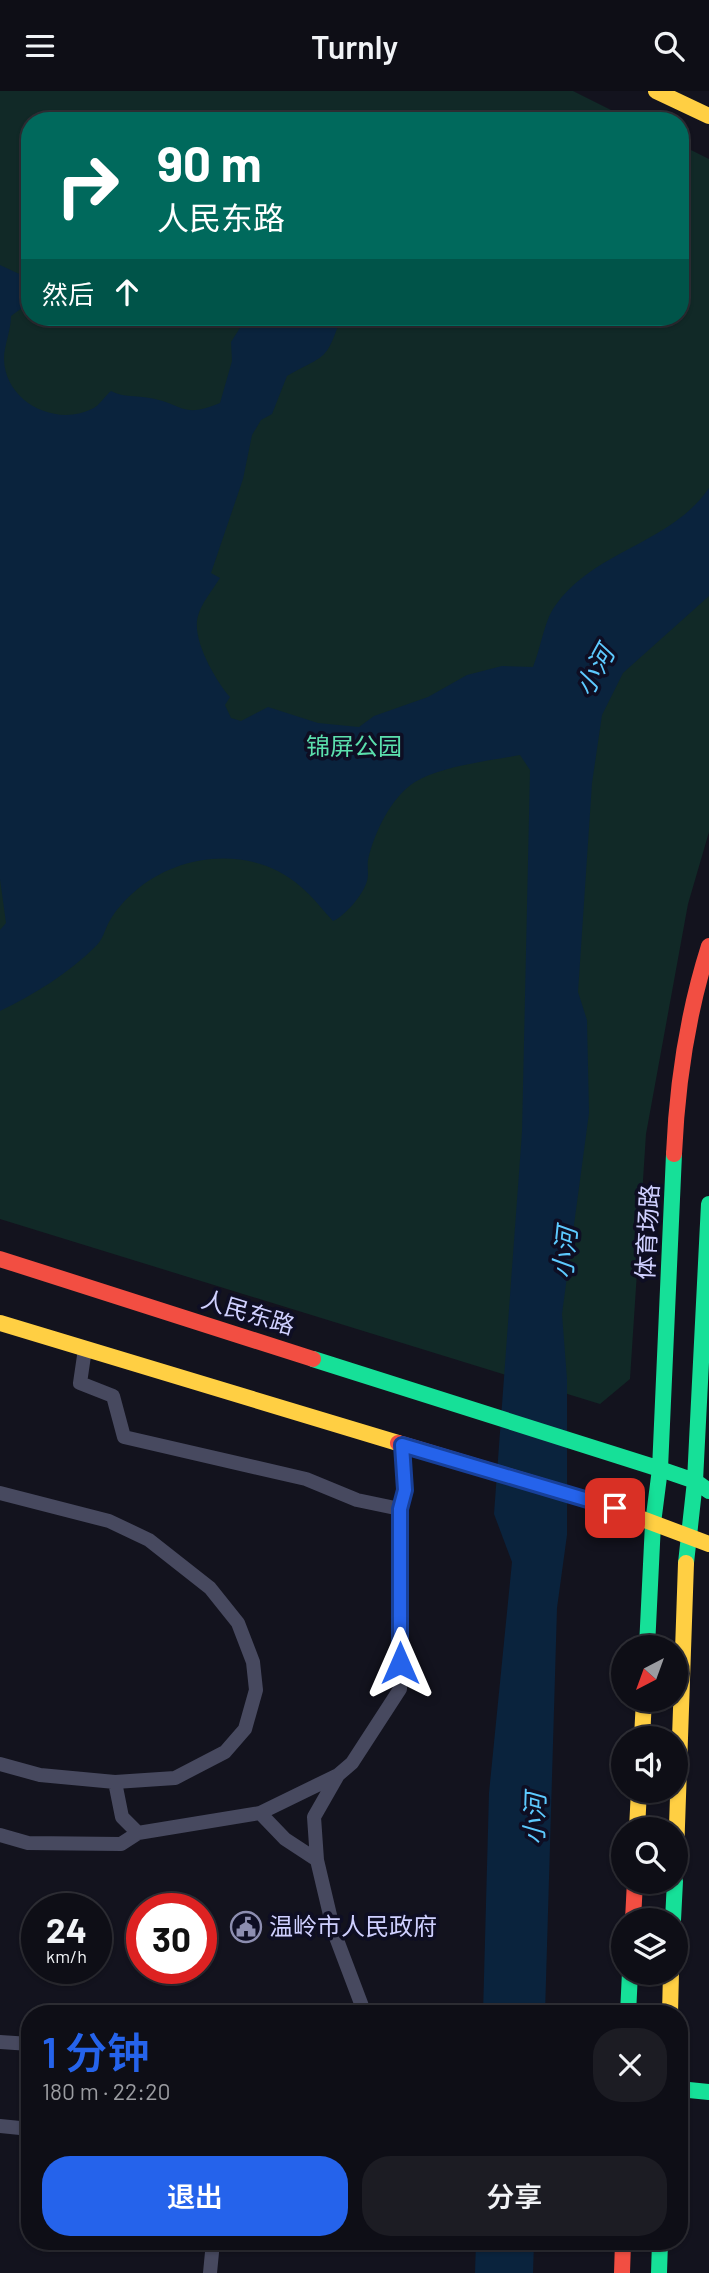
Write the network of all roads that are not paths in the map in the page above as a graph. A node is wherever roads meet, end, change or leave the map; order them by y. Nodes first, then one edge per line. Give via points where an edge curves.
1 (656, 91) edge
2 (709, 116) edge
3 (709, 946) edge
4 (709, 1204) edge
5 (0, 1259) edge
6 (0, 1324) edge
7 (85, 1349) junction
8 (402, 1445) junction
9 (660, 1469) junction
10 (695, 1481) junction
11 (709, 1491) edge
12 (0, 1493) edge
13 (400, 1509) junction
14 (653, 1523) junction
15 (687, 1536) junction
16 (709, 1545) edge
17 (648, 1635) edge
18 (0, 1764) edge
19 (338, 1775) junction
20 (115, 1782) junction
21 (260, 1813) junction
22 (677, 1817) edge
23 (138, 1832) junction
24 (0, 1835) edge
25 (317, 1860) junction
26 (629, 1985) edge
27 (671, 1985) edge
28 (362, 2005) edge
29 (628, 2005) edge
30 (670, 2005) edge
31 (0, 2042) edge
32 (21, 2043) edge
33 (688, 2090) edge
34 (709, 2092) edge
35 (0, 2126) edge
36 (21, 2128) edge
37 (213, 2250) edge
38 (623, 2250) edge
39 (660, 2250) edge
40 (210, 2273) edge
41 (622, 2273) edge
42 (659, 2273) edge

1 - 2 main road
3 - 9 main road, 体育场路 via 677,1104
4 - 10 main road
5 - 9 main road, 人民东路
6 - 7 main road
7 - 8 main road
7 - 13 street via 80,1383 113,1396 124,1437 306,1479 357,1500
8 - 13 street via 405,1490
8 - 14 main road
9 - 10 main road
9 - 14 main road, 体育场路
10 - 11 main road
10 - 15 main road
12 - 20 street via 109,1521 149,1540 209,1588 238,1623 246,1643 256,1690 246,1729 225,1752 175,1778
13 - 19 street via 400,1689 352,1763
14 - 15 main road
14 - 17 main road, 体育场路
15 - 16 main road
15 - 22 main road
18 - 20 street via 40,1775
19 - 21 street
19 - 25 street via 314,1817
20 - 23 street via 122,1817
21 - 23 street
21 - 25 street via 285,1839
23 - 24 street via 121,1844 28,1843
25 - 28 street via 334,1932
26 - 29 main road
27 - 30 main road
31 - 32 street
33 - 34 main road
35 - 36 street
37 - 40 street
38 - 41 main road
39 - 42 main road

